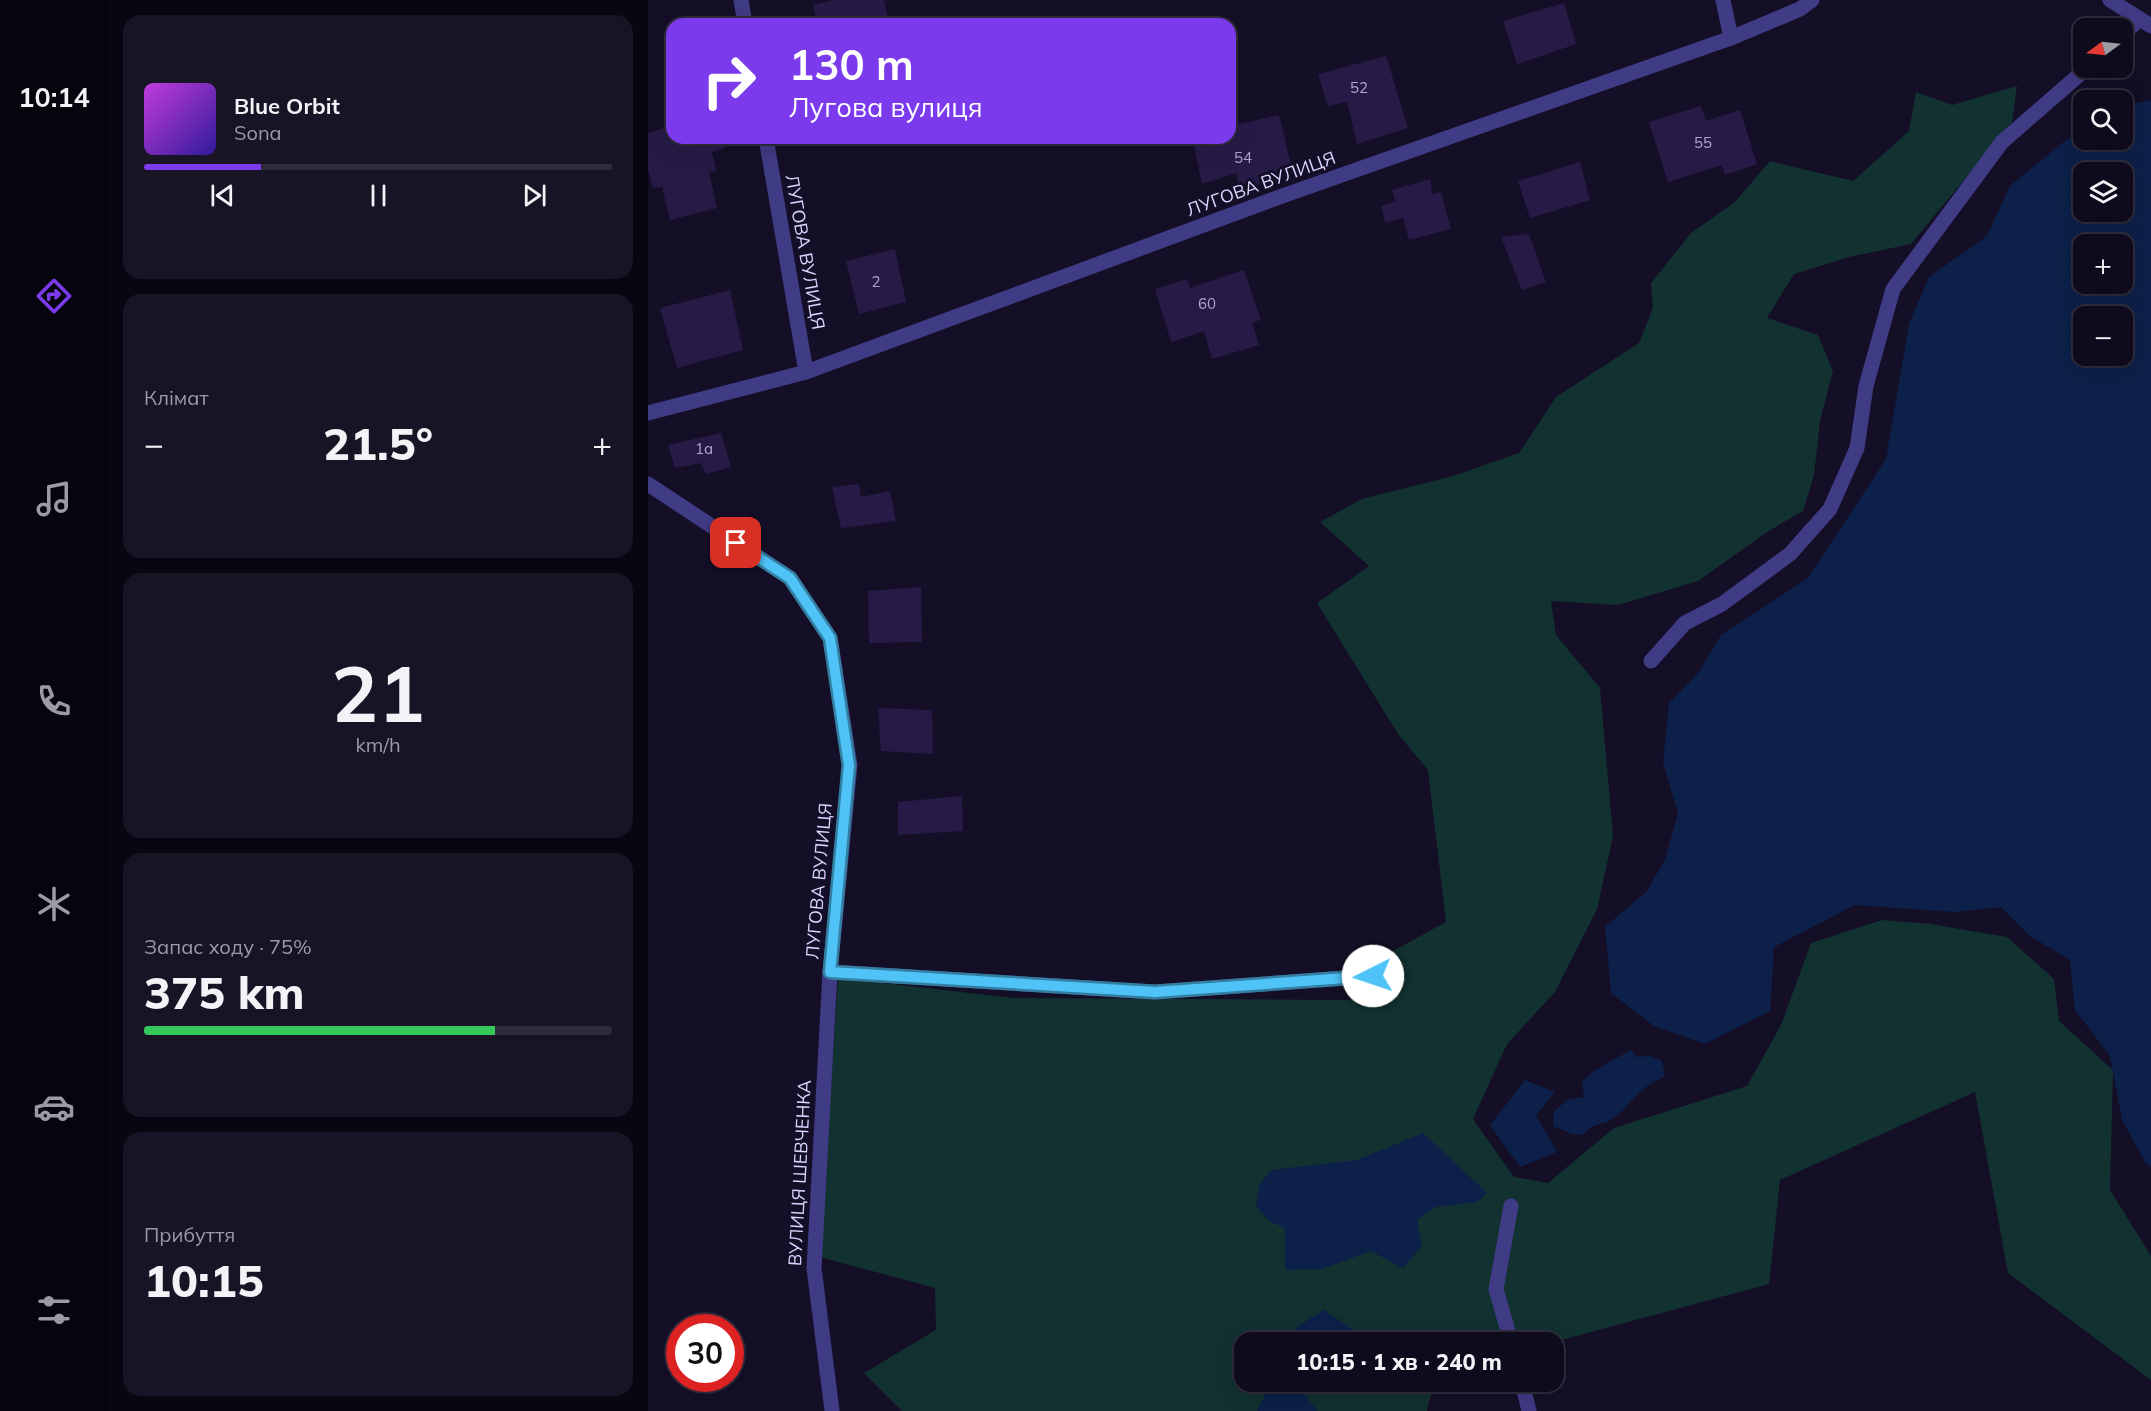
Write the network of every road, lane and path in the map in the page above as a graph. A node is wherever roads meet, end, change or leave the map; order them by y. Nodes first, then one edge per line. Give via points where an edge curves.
1 (741, 0) edge
2 (1724, 0) edge
3 (1812, 0) edge
4 (2110, 0) edge
5 (744, 18) edge
6 (2145, 23) edge
7 (1731, 38) junction
8 (2076, 78) edge
9 (767, 144) edge
10 (806, 372) junction
11 (648, 413) edge
12 (648, 484) edge
13 (1651, 660) dead end
14 (830, 972) junction
15 (1373, 976) dead end
16 (1511, 1206) dead end
17 (1508, 1332) edge
18 (1524, 1392) edge
19 (832, 1411) edge
20 (1529, 1411) edge

1 - 5 street
2 - 7 street
3 - 7 street, ЛУГОВА ВУЛИЦЯ via 1800,9
4 - 6 street
7 - 10 street, ЛУГОВА ВУЛИЦЯ via 1286,195
8 - 13 street via 2002,142 1893,289 1866,386 1857,448 1830,509 1790,555 1722,604 1685,623
9 - 10 street, ЛУГОВА ВУЛИЦЯ
10 - 11 street, ЛУГОВА ВУЛИЦЯ
12 - 14 street, ЛУГОВА ВУЛИЦЯ via 790,578 830,638 849,765
14 - 15 street, ЛУГОВА ВУЛИЦЯ via 1155,992
14 - 19 street, ВУЛИЦЯ ШЕВЧЕНКА via 814,1268
16 - 17 street via 1496,1289
18 - 20 street

